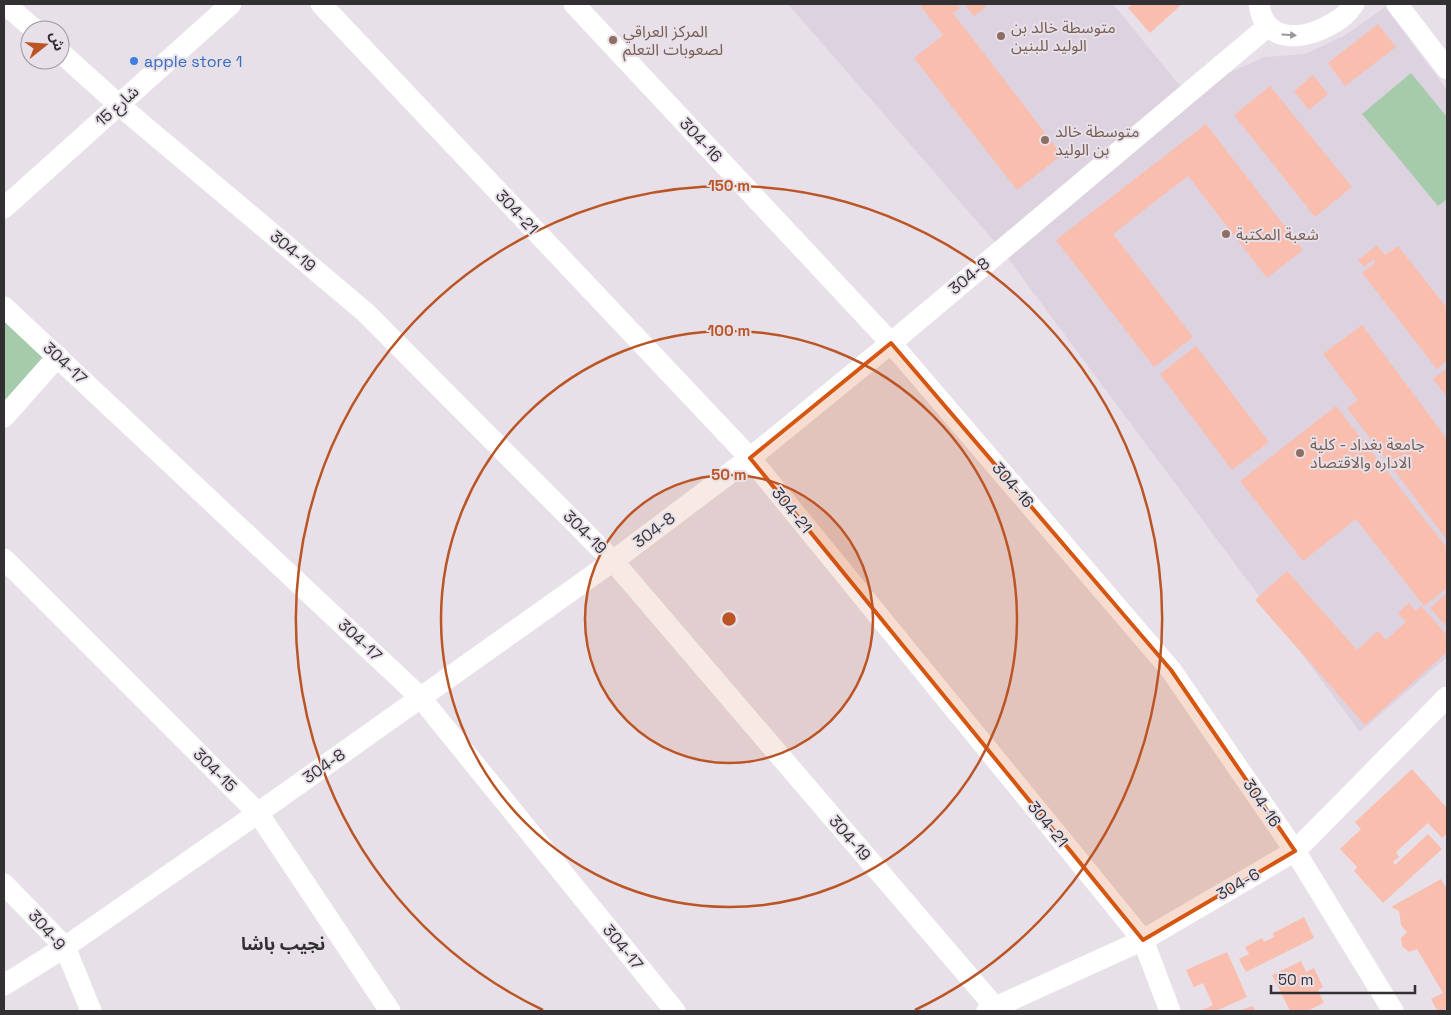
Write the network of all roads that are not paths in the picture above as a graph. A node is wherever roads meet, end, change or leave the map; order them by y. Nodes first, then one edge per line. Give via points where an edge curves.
1 (5, 4) edge
2 (231, 4) edge
3 (321, 4) edge
4 (574, 4) edge
5 (1259, 4) edge
6 (1354, 4) edge
7 (1397, 4) edge
8 (23, 20) edge
9 (1267, 27) junction
10 (70, 61) edge
11 (1447, 69) edge
12 (119, 105) junction
13 (4, 208) edge
14 (4, 307) edge
15 (891, 343) junction
16 (58, 356) junction
17 (4, 417) edge
18 (750, 458) junction
19 (4, 559) edge
20 (613, 560) junction
21 (420, 697) junction
22 (1447, 697) edge
23 (258, 813) junction
24 (1295, 851) junction
25 (4, 884) edge
26 (1143, 940) junction
27 (65, 947) junction
28 (4, 985) edge
29 (993, 1010) edge
30 (91, 1011) edge
31 (390, 1011) edge
32 (675, 1011) edge
33 (1170, 1011) edge
34 (1394, 1011) edge

1 - 8 street
2 - 12 street, شارع 15
3 - 18 street, 304-21
4 - 15 street, 304-16
5 - 9 street
9 -> 6 street via 1282,35 1311,32 1336,22
7 - 11 street
9 - 15 street, 304-8
10 - 12 street, 304-19
12 - 13 street, شارع 15
12 - 20 street, 304-19 via 366,312
14 - 16 street, 304-17
15 - 18 street, 304-8
15 - 24 street, 304-16 via 1171,670
16 - 17 street
16 - 21 street, 304-17
18 - 20 street, 304-8
18 - 26 street, 304-21
19 - 23 street, 304-15
20 - 21 street, 304-8
20 - 29 street, 304-19
21 - 23 street, 304-8
21 - 32 street, 304-17
22 - 24 street, 304-6
23 - 27 street, 304-8
23 - 31 street, 304-15
24 - 26 street, 304-6
24 - 34 street, 304-16
25 - 27 street, 304-9
26 - 29 street, 304-6
26 - 33 street, 304-21
27 - 28 street, 304-8
27 - 30 street, 304-9

